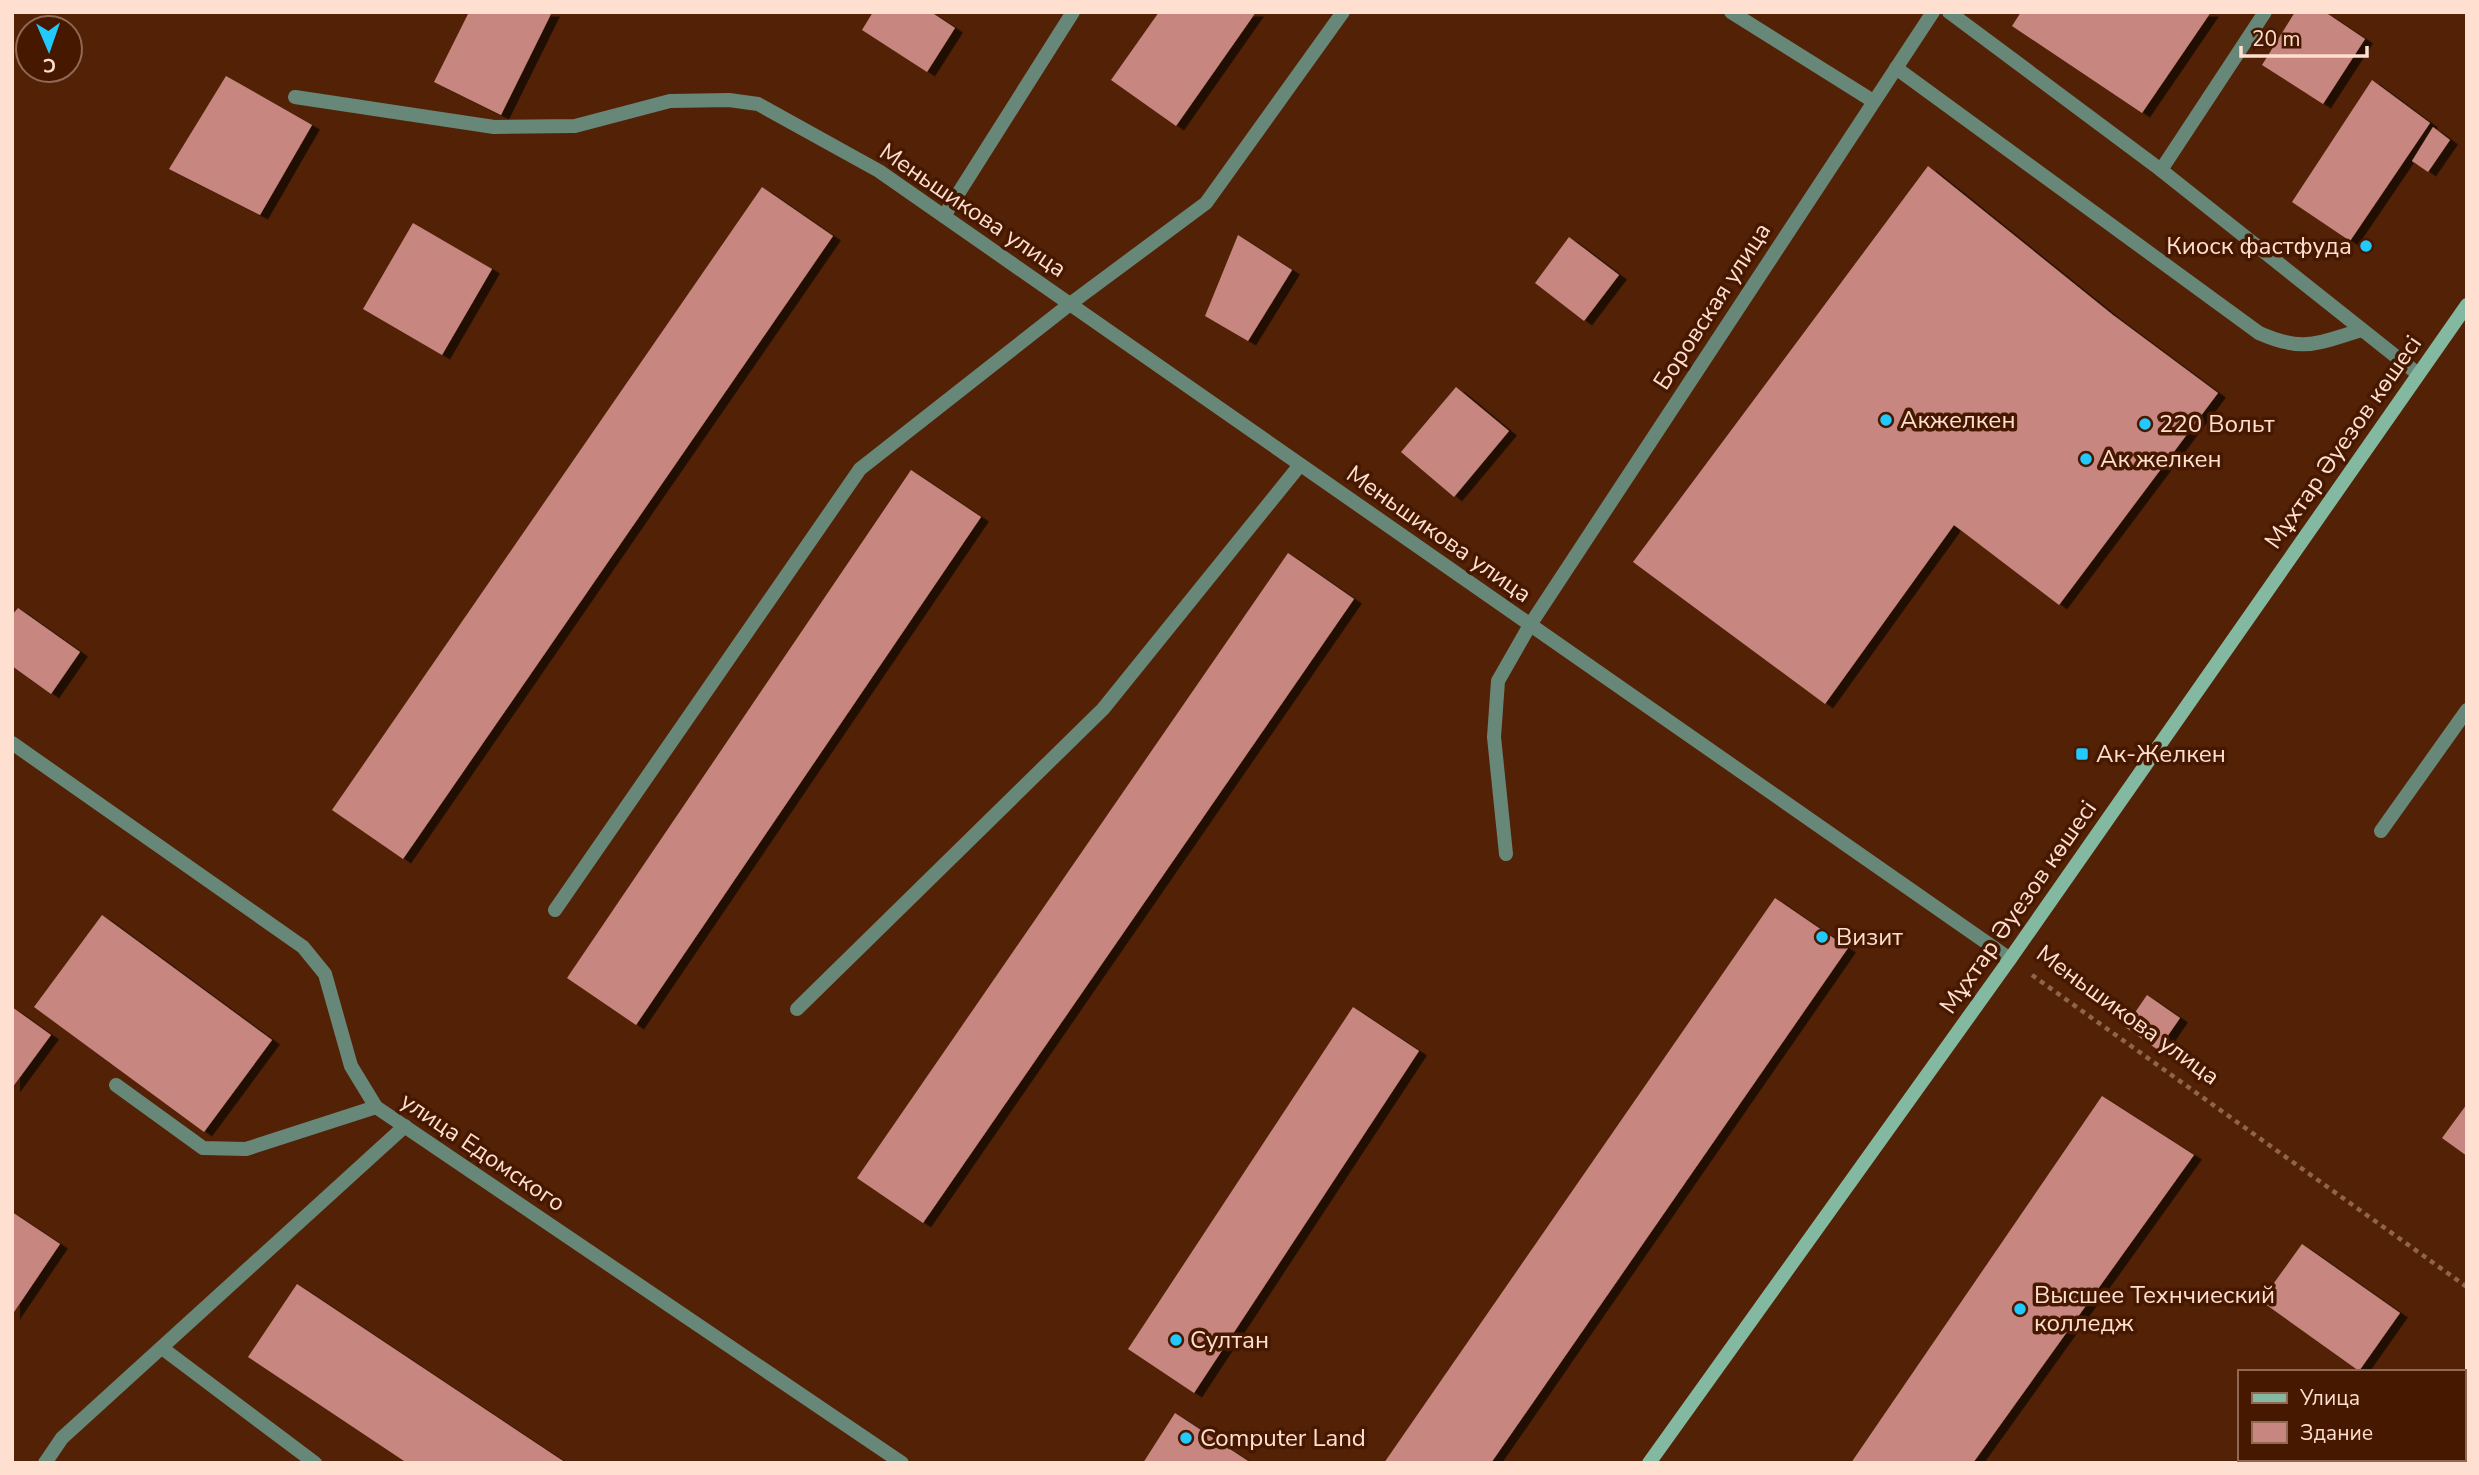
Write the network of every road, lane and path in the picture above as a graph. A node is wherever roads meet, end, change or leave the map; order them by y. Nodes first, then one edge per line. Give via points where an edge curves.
1 (1073, 12) edge
2 (1343, 12) edge
3 (1731, 12) edge
4 (1933, 12) edge
5 (1949, 12) edge
6 (2265, 12) edge
7 (1896, 68) junction
8 (295, 97) dead end
9 (1874, 101) junction
10 (2161, 170) junction
11 (944, 216) junction
12 (1070, 304) junction
13 (2467, 306) edge
14 (2362, 330) junction
15 (2417, 374) junction
16 (1300, 465) junction
17 (1530, 625) junction
18 (2467, 709) edge
19 (12, 743) edge
20 (2381, 831) dead end
21 (1506, 854) dead end
22 (555, 910) dead end
23 (2010, 959) junction
24 (797, 1009) dead end
25 (116, 1085) dead end
26 (376, 1107) junction
27 (405, 1126) junction
28 (2467, 1286) edge
29 (162, 1348) junction
30 (45, 1463) edge
31 (316, 1463) edge
32 (902, 1463) edge
33 (1649, 1463) edge

1 - 11 street
2 - 12 street via 1206,203
3 - 9 street
4 - 7 street, Боровская улица
5 - 10 street
6 - 10 street
7 - 9 street, Боровская улица
7 - 14 street via 2259,333 2282,344 2303,346
8 - 11 street, Меньшикова улица via 494,127 575,125 670,101 758,104 879,171
9 - 17 street, Боровская улица
10 - 14 street
11 - 12 street, Меньшикова улица
12 - 16 street, Меньшикова улица
12 - 22 street via 860,469
13 - 15 main road, Мұхтар Әуезов көшесі
14 - 15 street
15 - 23 main road, Мұхтар Әуезов көшесі
16 - 17 street, Меньшикова улица
16 - 24 street via 1103,709
17 - 21 street, Боровская улица via 1497,681 1494,737
17 - 23 street, Меньшикова улица
18 - 20 street
19 - 26 street, улица Едомского via 303,947 325,974 351,1066
23 - 28 path, Меньшикова улица
23 - 33 main road, Мұхтар Әуезов көшесі
25 - 26 street via 203,1148 246,1149
26 - 27 street, улица Едомского
27 - 29 street
27 - 32 street, улица Едомского
29 - 30 street via 62,1438
29 - 31 street

